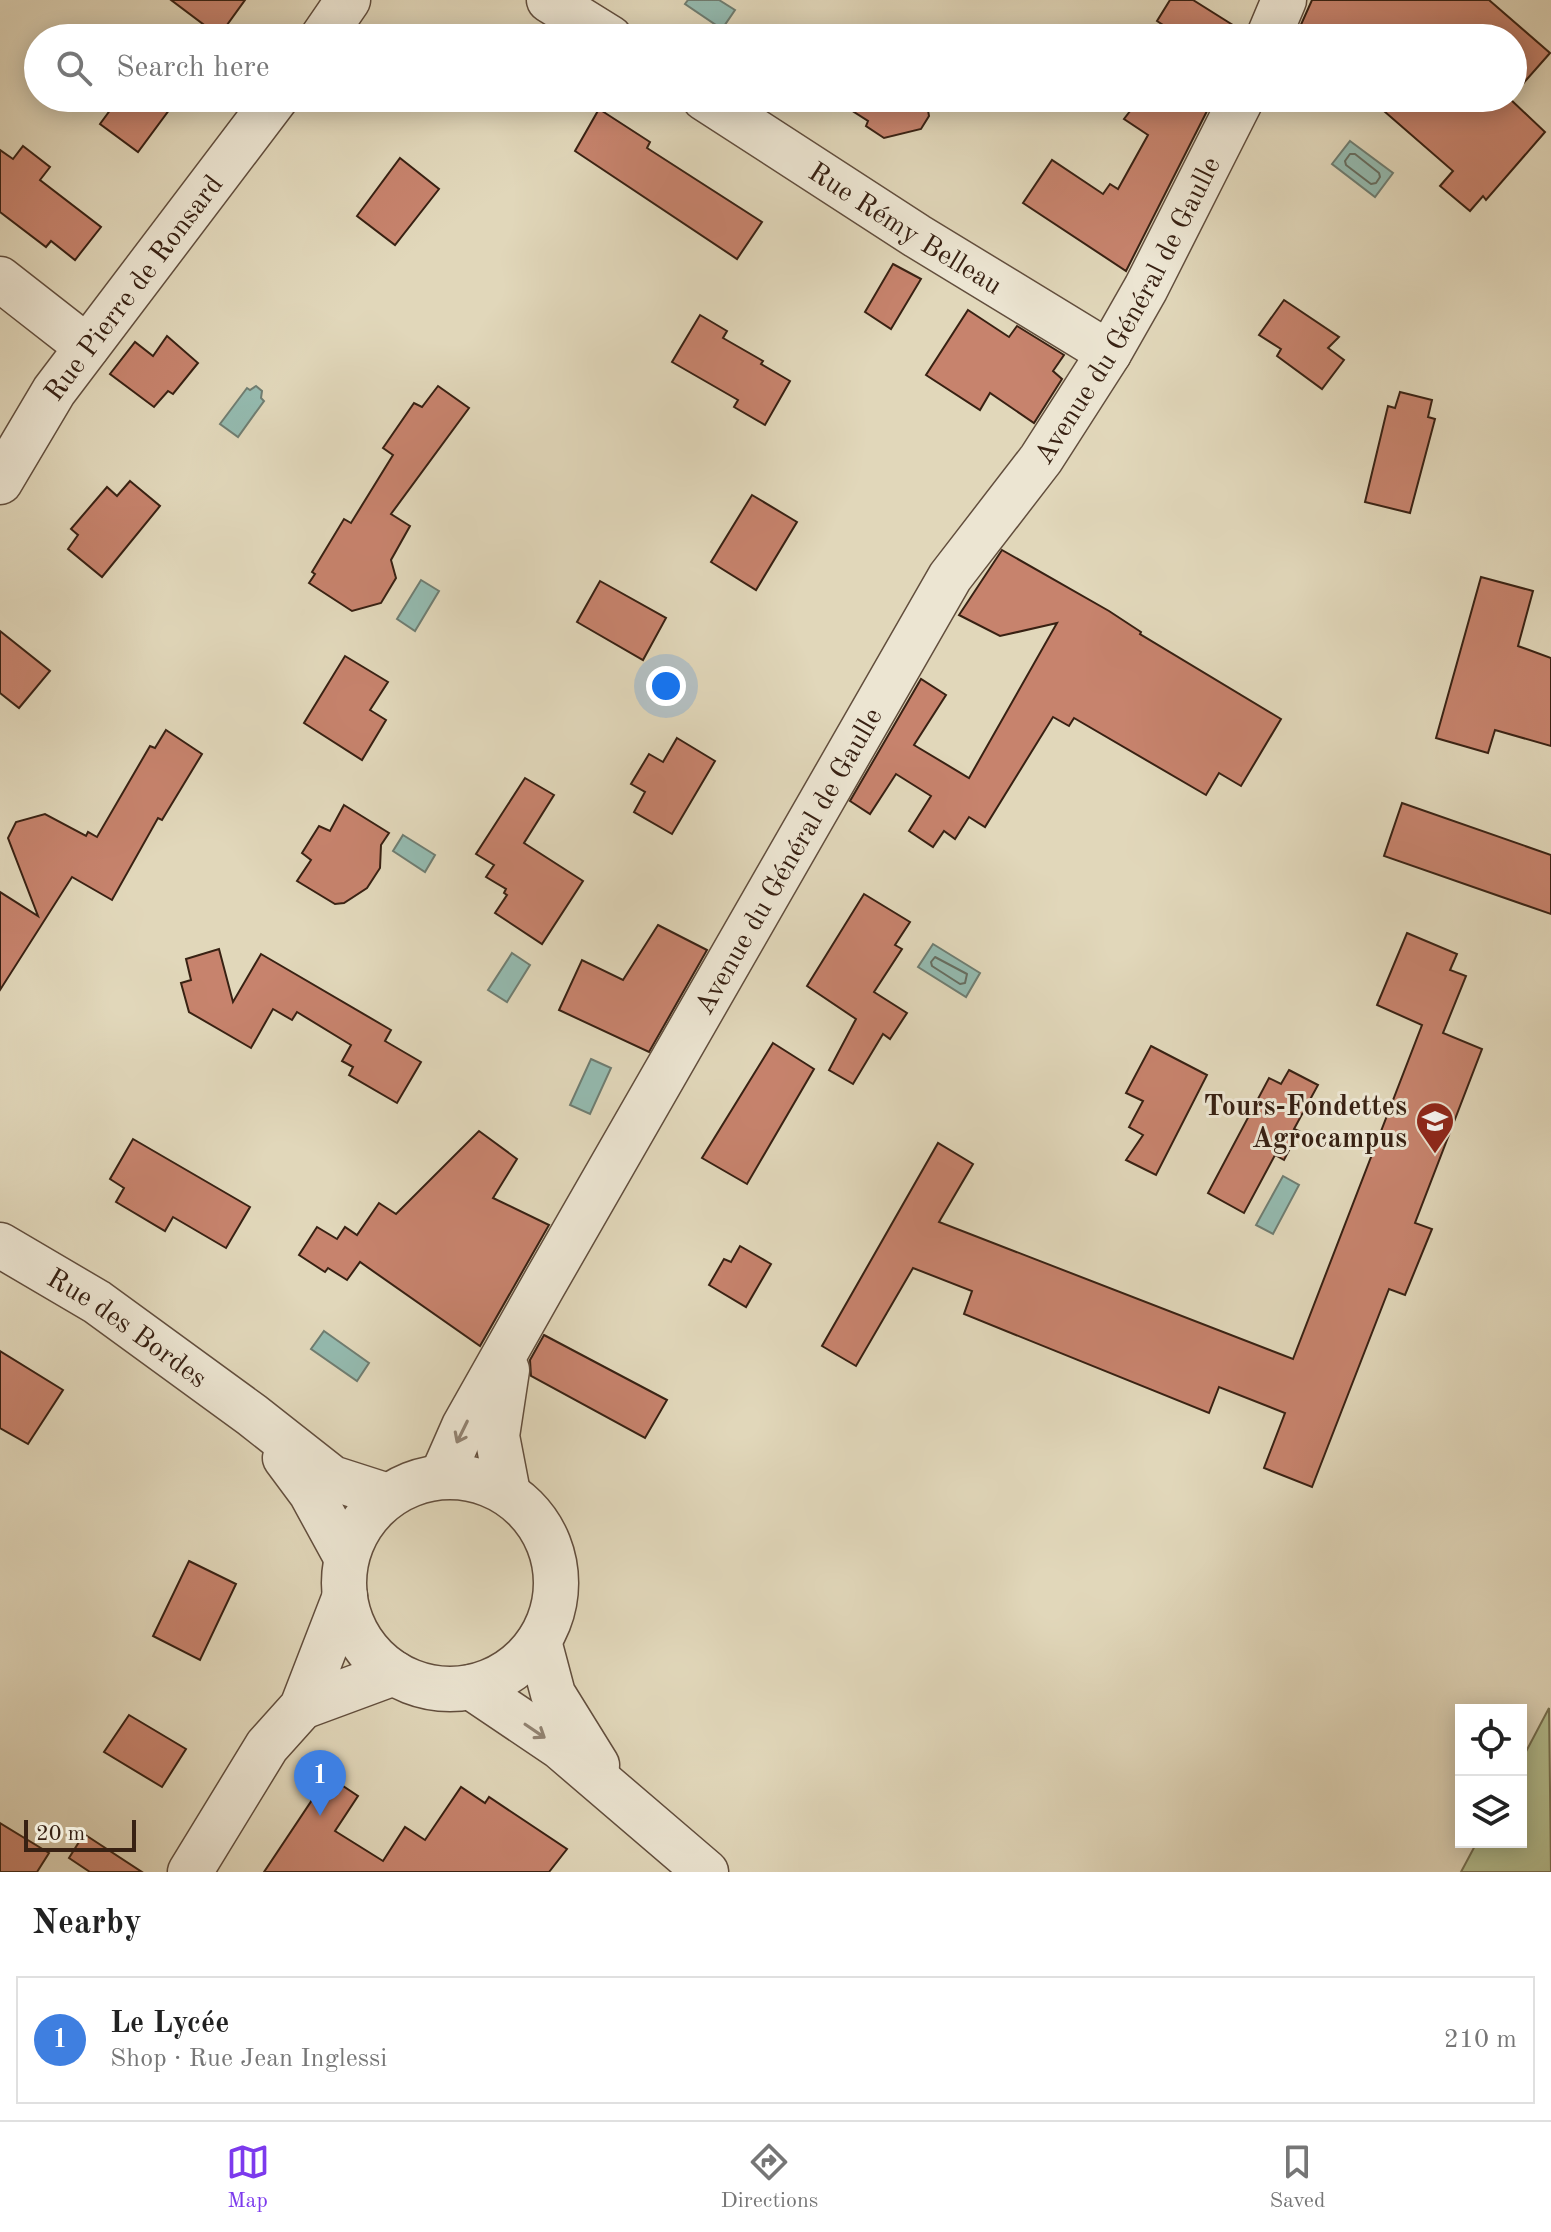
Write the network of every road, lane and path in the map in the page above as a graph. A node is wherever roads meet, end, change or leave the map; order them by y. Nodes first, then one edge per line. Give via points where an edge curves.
1 (348, 0) edge
2 (549, 0) edge
3 (1284, 0) edge
4 (332, 24) edge
5 (588, 24) edge
6 (1274, 24) edge
7 (265, 112) edge
8 (725, 112) edge
9 (1235, 112) edge
10 (0, 279) edge
11 (87, 347) junction
12 (1109, 353) junction
13 (0, 482) edge
14 (0, 1245) edge
15 (513, 1340) junction
16 (252, 1415) junction
17 (442, 1476) junction
18 (508, 1493) junction
19 (388, 1496) junction
20 (345, 1576) junction
21 (539, 1641) junction
22 (394, 1673) junction
23 (471, 1687) junction
24 (302, 1707) junction
25 (623, 1803) junction
26 (190, 1872) edge
27 (706, 1872) edge

1 - 4 street
2 - 5 street
3 - 6 street
7 - 11 street, Rue Pierre de Ronsard
8 - 12 street, Rue Rémy Belleau
9 - 12 street, Avenue du Général de Gaulle
10 - 11 street
11 - 13 street, Rue Pierre de Ronsard
12 - 15 street, Avenue du Général de Gaulle via 1041,459 950,577
14 - 16 street, Rue des Bordes via 97,1302
15 -> 17 street, Avenue du Général de Gaulle
15 - 18 street, Avenue du Général de Gaulle via 497,1436
16 - 19 street, Rue des Bordes via 332,1478
16 - 20 street, Rue des Bordes via 311,1493
17 - 18 street via 476,1479
17 - 19 street
18 - 21 street via 545,1534 554,1561 551,1616
19 - 20 street via 362,1522
20 - 22 street via 353,1627 370,1653
20 - 24 street
21 - 23 street via 498,1678
21 - 25 street via 553,1694
22 - 23 street via 431,1687
22 - 24 street
23 -> 25 street via 560,1747
24 - 26 street via 267,1746
25 - 27 street

